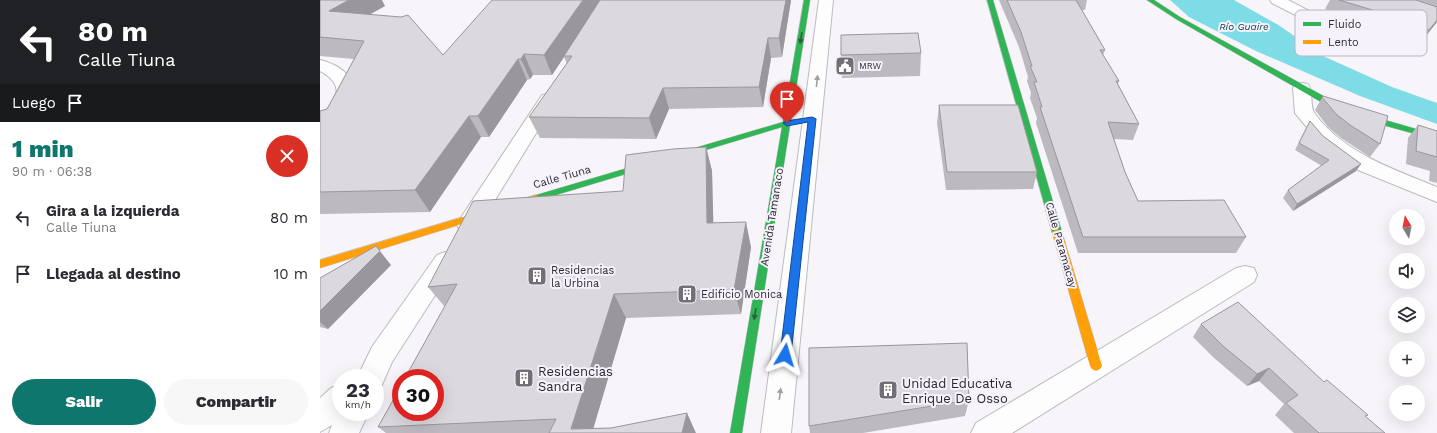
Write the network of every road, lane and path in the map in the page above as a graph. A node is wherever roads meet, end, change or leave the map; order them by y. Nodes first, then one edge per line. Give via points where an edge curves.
1 (807, 0) edge
2 (826, 0) edge
3 (990, 0) edge
4 (1150, 0) edge
5 (1277, 0) edge
6 (1296, 10) edge
7 (320, 65) edge
8 (555, 88) edge
9 (1302, 88) junction
10 (812, 119) junction
11 (787, 123) junction
12 (320, 125) edge
13 (1437, 138) edge
14 (1437, 195) edge
15 (474, 216) junction
16 (320, 264) edge
17 (1245, 275) dead end
18 (377, 366) edge
19 (1096, 366) junction
20 (332, 405) edge
21 (320, 418) edge
22 (350, 421) edge
23 (344, 433) edge
24 (736, 433) edge
25 (776, 433) edge
26 (986, 433) edge

1 -> 11 street, Avenida Tamanaco
10 -> 2 street
3 - 19 street, Calle Paramacay
4 - 9 street
5 - 6 street
7 - 12 street via 336,71 343,79 346,90 343,102 335,113
8 - 15 street
9 - 13 street via 1324,100 1374,120
9 - 14 street via 1304,113 1326,138 1365,165
10 - 11 street, Calle Tiuna
25 -> 10 street
11 - 15 street, Calle Tiuna
11 -> 24 street, Avenida Tamanaco
15 - 16 street, Calle Tiuna
15 - 18 street
17 - 19 street
19 - 26 street
20 - 21 street
22 - 23 street

